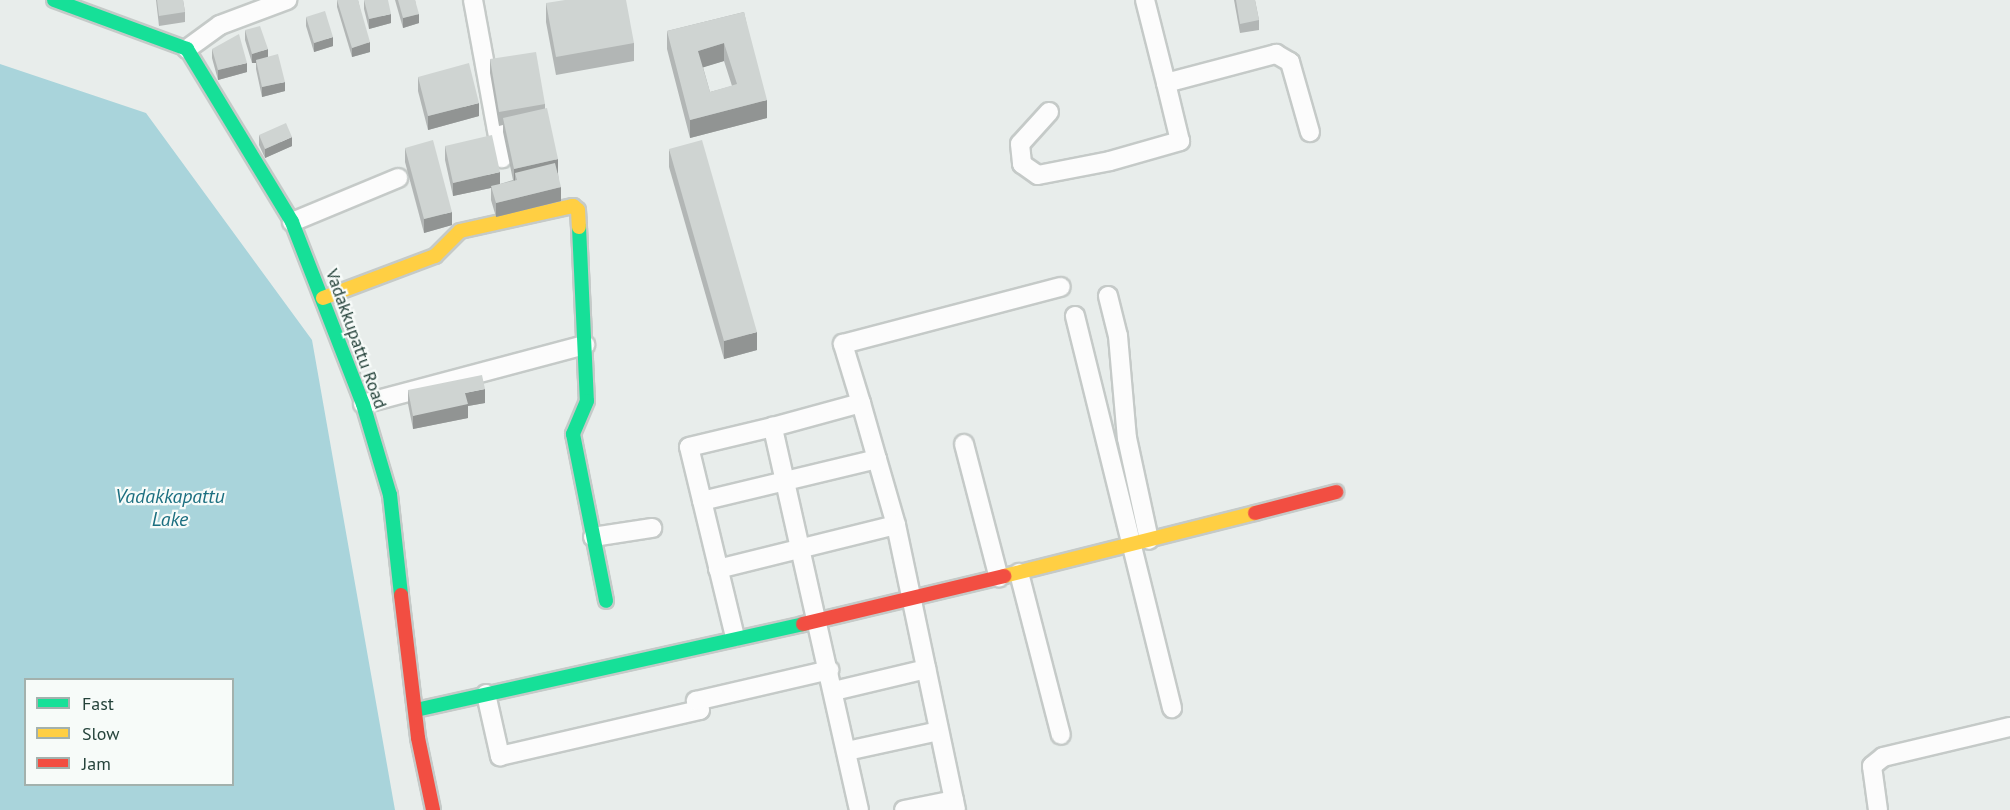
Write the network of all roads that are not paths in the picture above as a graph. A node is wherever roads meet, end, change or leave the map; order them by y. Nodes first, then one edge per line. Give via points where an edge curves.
1 (54, 0) edge
2 (287, 0) edge
3 (472, 0) edge
4 (1145, 0) edge
5 (187, 49) junction
6 (1166, 83) junction
7 (1049, 112) dead end
8 (1310, 132) dead end
9 (502, 158) dead end
10 (398, 178) dead end
11 (292, 222) junction
12 (1061, 287) dead end
13 (1108, 296) dead end
14 (323, 298) junction
15 (1075, 316) dead end
16 (585, 345) junction
17 (861, 403) junction
18 (363, 404) junction
19 (773, 427) junction
20 (964, 444) dead end
21 (877, 459) junction
22 (786, 480) junction
23 (1336, 492) dead end
24 (702, 501) junction
25 (896, 525) junction
26 (652, 528) dead end
27 (593, 537) junction
28 (1141, 542) junction
29 (802, 547) junction
30 (718, 569) junction
31 (1019, 573) junction
32 (999, 578) junction
33 (911, 600) junction
34 (606, 601) dead end
35 (819, 618) junction
36 (735, 637) junction
37 (926, 669) junction
38 (830, 670) junction
39 (834, 691) junction
40 (486, 694) junction
41 (1172, 708) dead end
42 (416, 710) junction
43 (2010, 727) edge
44 (939, 730) junction
45 (1060, 735) dead end
46 (847, 751) junction
47 (955, 805) edge
48 (433, 810) edge
49 (859, 810) edge
50 (904, 810) edge
51 (1878, 810) edge

1 - 5 street
2 - 5 street via 220,25
3 - 9 street
4 - 6 street
5 - 11 street, Vadakkupattu Road
6 - 7 street via 1180,141 1038,175 1022,164 1020,144
6 - 8 street via 1276,54 1290,62
10 - 11 street
11 - 14 street, Vadakkupattu Road
12 - 17 street via 843,344
13 - 28 street via 1118,336
14 - 16 street via 435,256 460,231 573,206 578,210
14 - 18 street, Vadakkupattu Road
15 - 28 street
16 - 18 street
16 - 27 street via 587,401 573,434
17 - 19 street
17 - 21 street
18 - 42 street, Vadakkupattu Road via 390,495
19 - 22 street
19 - 24 street via 689,447
20 - 32 street
21 - 22 street
21 - 25 street
22 - 24 street
22 - 29 street
23 - 28 street
24 - 30 street
25 - 29 street
25 - 33 street
26 - 27 street
27 - 34 street
28 - 31 street
28 - 41 street
29 - 30 street
29 - 35 street
30 - 36 street
31 - 32 street
31 - 45 street
32 - 33 street
33 - 35 street
33 - 37 street
35 - 36 street
35 - 38 street
36 - 40 street
37 - 39 street
37 - 44 street
38 - 39 street
38 - 40 street via 696,701 700,710 500,756
39 - 46 street
40 - 42 street
42 - 48 street, Vadakkupattu Road
43 - 51 street via 1883,757 1872,766
44 - 46 street
44 - 47 street
46 - 49 street
47 - 50 street

